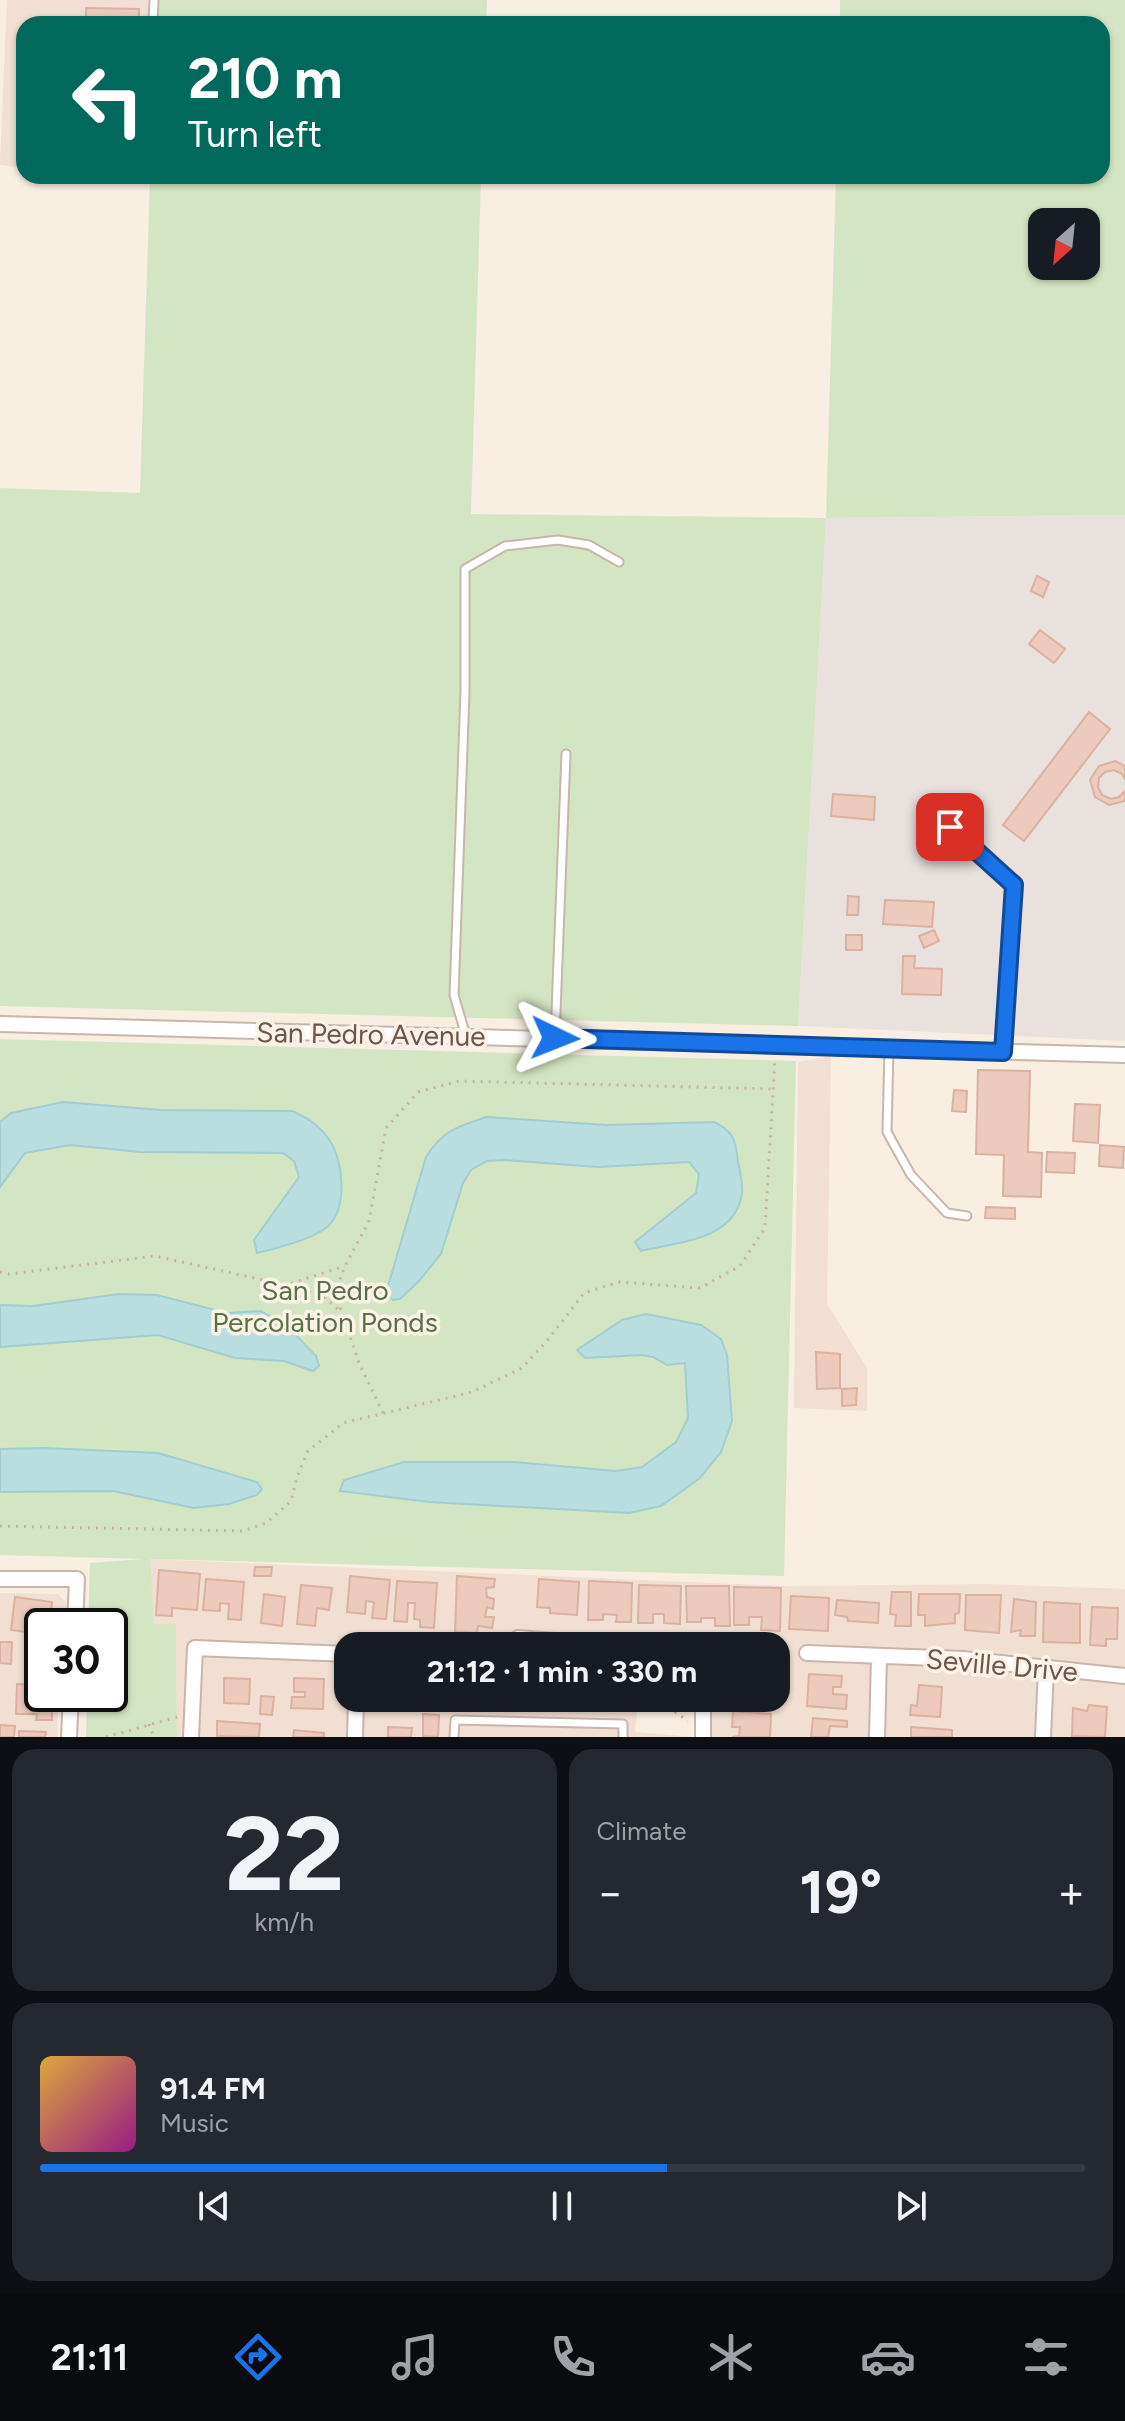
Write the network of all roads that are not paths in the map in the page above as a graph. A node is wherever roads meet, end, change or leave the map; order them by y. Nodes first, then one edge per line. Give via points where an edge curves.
1 (619, 562) dead end
2 (566, 754) dead end
3 (950, 827) dead end
4 (0, 1024) edge
5 (466, 1036) junction
6 (555, 1038) junction
7 (889, 1050) junction
8 (1003, 1052) junction
9 (1125, 1055) edge
10 (967, 1216) dead end
11 (0, 1579) edge
12 (76, 1608) edge
13 (334, 1653) edge
14 (807, 1653) dead end
15 (879, 1657) junction
16 (1046, 1668) junction
17 (1125, 1676) edge
18 (70, 1712) edge
19 (356, 1712) edge
20 (69, 1737) edge
21 (191, 1737) edge
22 (355, 1737) edge
23 (454, 1737) edge
24 (623, 1737) edge
25 (877, 1737) edge
26 (1043, 1737) edge

1 - 5 lane via 589,545 558,540 505,546 465,569 454,995
2 - 6 lane
3 - 8 lane via 1014,885
4 - 5 street, San Pedro Avenue
5 - 6 street, San Pedro Avenue
6 - 7 street, San Pedro Avenue
7 - 8 street, San Pedro Avenue
7 - 10 lane via 887,1132 911,1175 947,1213
8 - 9 street, San Pedro Avenue
11 - 12 street via 77,1579
13 - 21 street via 195,1648
14 - 15 street, Seville Drive
15 - 16 street, Seville Drive
15 - 25 street
16 - 17 street, Seville Drive
16 - 26 street
18 - 20 street
19 - 22 street
23 - 24 lane via 455,1720 623,1724

